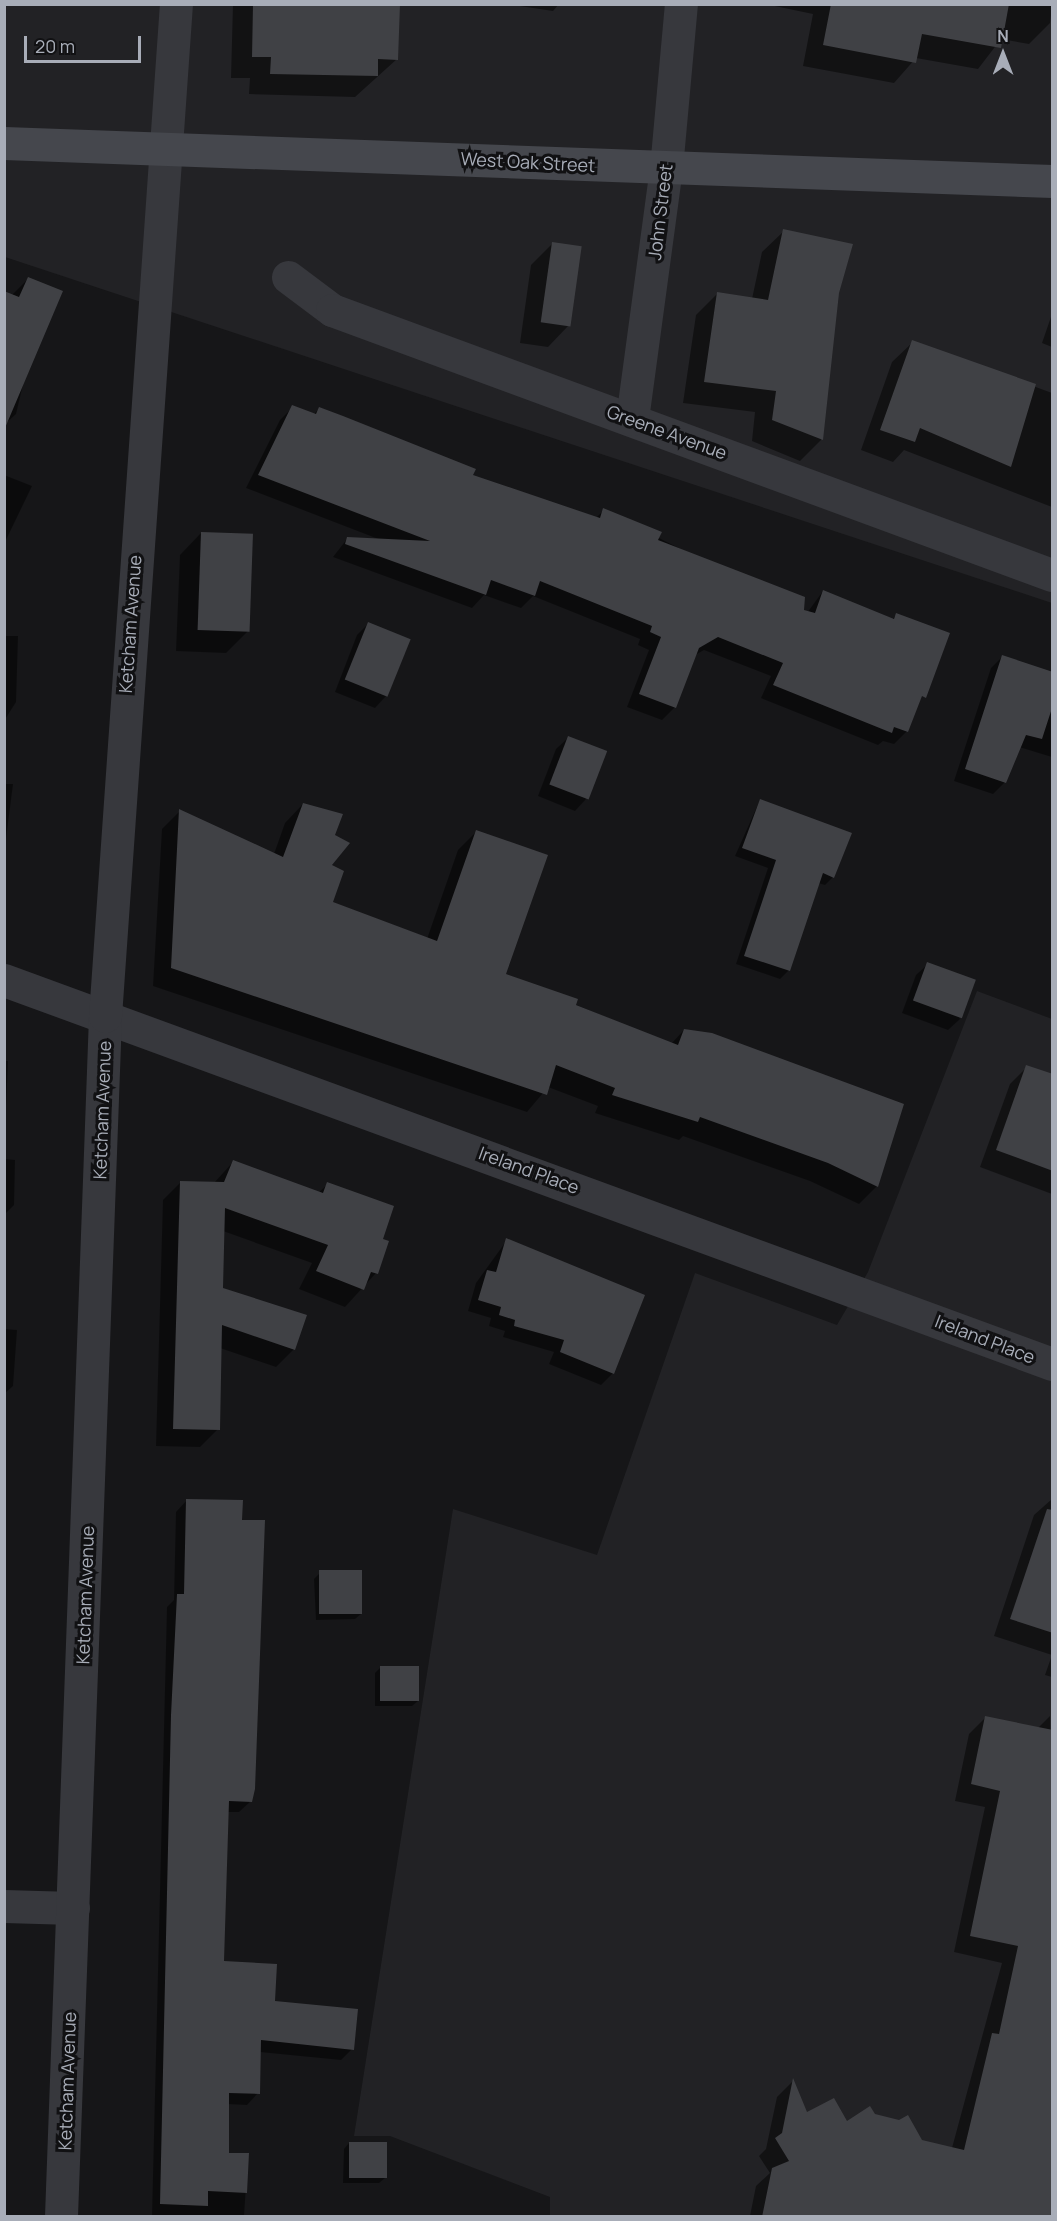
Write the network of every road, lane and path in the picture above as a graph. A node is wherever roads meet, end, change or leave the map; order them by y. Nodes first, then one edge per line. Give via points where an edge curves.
1 (176, 4) edge
2 (681, 4) edge
3 (4, 142) edge
4 (168, 146) junction
5 (666, 168) junction
6 (1053, 181) edge
7 (288, 277) dead end
8 (632, 419) junction
9 (1053, 576) edge
10 (4, 980) edge
11 (105, 1016) junction
12 (1053, 1364) edge
13 (4, 1906) edge
14 (74, 1908) junction
15 (61, 2217) edge

1 - 4 street, Ketcham Avenue
2 - 5 street, John Street
3 - 4 main road, West Oak Street
4 - 5 main road, West Oak Street
4 - 11 street, Ketcham Avenue
5 - 6 main road, West Oak Street
5 - 8 street, John Street
7 - 8 street, Greene Avenue via 332,310
8 - 9 street, Greene Avenue
10 - 11 street, Ireland Place
11 - 12 street, Ireland Place
11 - 14 street, Ketcham Avenue
13 - 14 street
14 - 15 street, Ketcham Avenue

